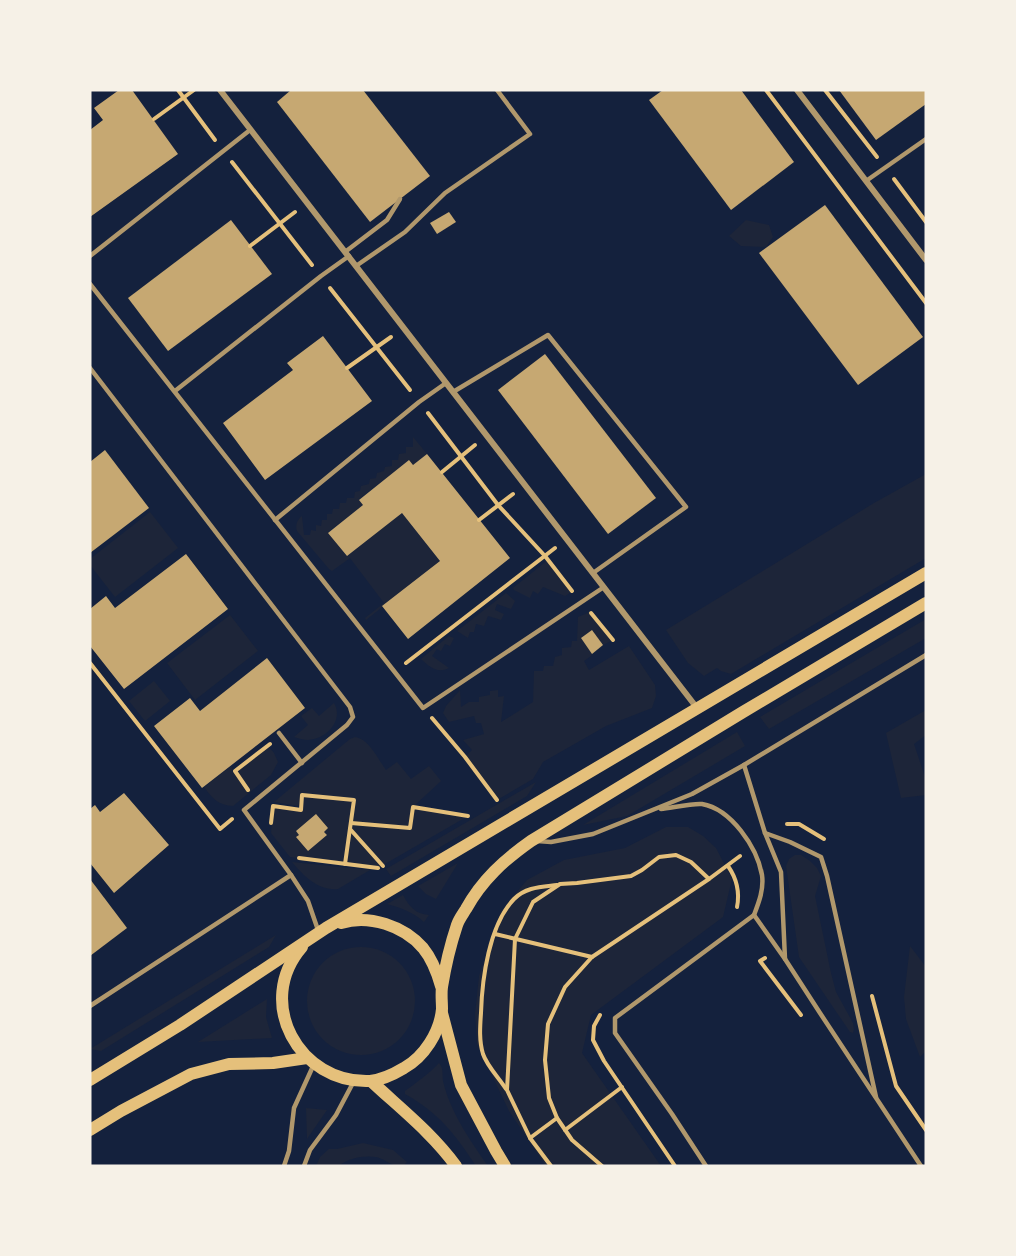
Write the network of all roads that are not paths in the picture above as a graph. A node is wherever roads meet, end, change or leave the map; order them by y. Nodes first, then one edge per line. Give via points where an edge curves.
1 (220, 90) edge
2 (497, 90) edge
3 (796, 90) edge
4 (250, 130) junction
5 (926, 139) edge
6 (866, 181) junction
7 (400, 199) dead end
8 (347, 254) junction
9 (90, 256) edge
10 (926, 260) edge
11 (356, 266) junction
12 (90, 284) edge
13 (90, 368) edge
14 (446, 382) junction
15 (175, 390) junction
16 (453, 392) junction
17 (275, 520) junction
18 (593, 573) junction
19 (926, 573) edge
20 (604, 587) junction
21 (926, 603) edge
22 (926, 655) edge
23 (697, 708) junction
24 (280, 734) road end
25 (302, 763) junction
26 (744, 765) junction
27 (655, 810) junction
28 (765, 833) junction
29 (531, 841) junction
30 (291, 875) junction
31 (754, 915) junction
32 (318, 934) junction
33 (785, 959) junction
34 (441, 989) junction
35 (90, 1006) edge
36 (442, 1011) junction
37 (310, 1061) junction
38 (90, 1080) edge
39 (355, 1080) junction
40 (371, 1081) junction
41 (877, 1100) junction
42 (90, 1130) edge
43 (284, 1166) edge
44 (304, 1166) edge
45 (456, 1166) edge
46 (505, 1166) edge
47 (706, 1166) edge
48 (921, 1166) edge

1 - 4 street
2 - 11 lane via 530,134 445,193 405,232
3 - 6 street
4 - 8 street
4 - 9 lane
5 - 6 lane
6 - 10 street
7 - 8 lane via 387,220
8 - 11 street
8 - 15 lane
11 - 14 street
12 - 15 lane
13 - 25 lane via 350,707 353,717 347,725
14 - 16 street
14 - 17 lane
15 - 17 lane
16 - 18 street
16 - 18 lane via 548,335 686,507
17 - 20 lane via 423,708
18 - 20 street
19 - 23 main road
20 - 23 street
21 - 29 main road
22 - 26 lane
23 - 32 main road
24 - 25 lane
25 - 30 lane via 244,810
26 - 27 lane
26 - 28 lane
27 - 29 lane via 593,834 551,842
27 - 31 lane via 702,804 723,813 740,830 752,846 762,875 762,895
28 - 33 lane via 781,872
28 - 41 lane via 820,857
29 - 34 main road via 494,870 474,894 458,924
30 - 32 lane via 308,901
30 - 35 lane
31 - 33 lane
31 - 47 lane via 615,1018 615,1033
32 - 34 main road via 345,921 366,920 405,932 435,966
32 - 37 main road via 295,955 282,994 283,1015 290,1034
32 - 38 main road
33 - 41 lane
34 - 36 main road
36 - 40 main road via 435,1034 423,1053 405,1068
36 - 46 main road via 461,1085
37 - 39 main road via 339,1077
37 - 42 main road via 230,1064 191,1074
37 - 43 lane via 294,1108
39 - 40 main road
39 - 44 lane via 310,1150
40 - 45 main road via 420,1124
41 - 48 lane

